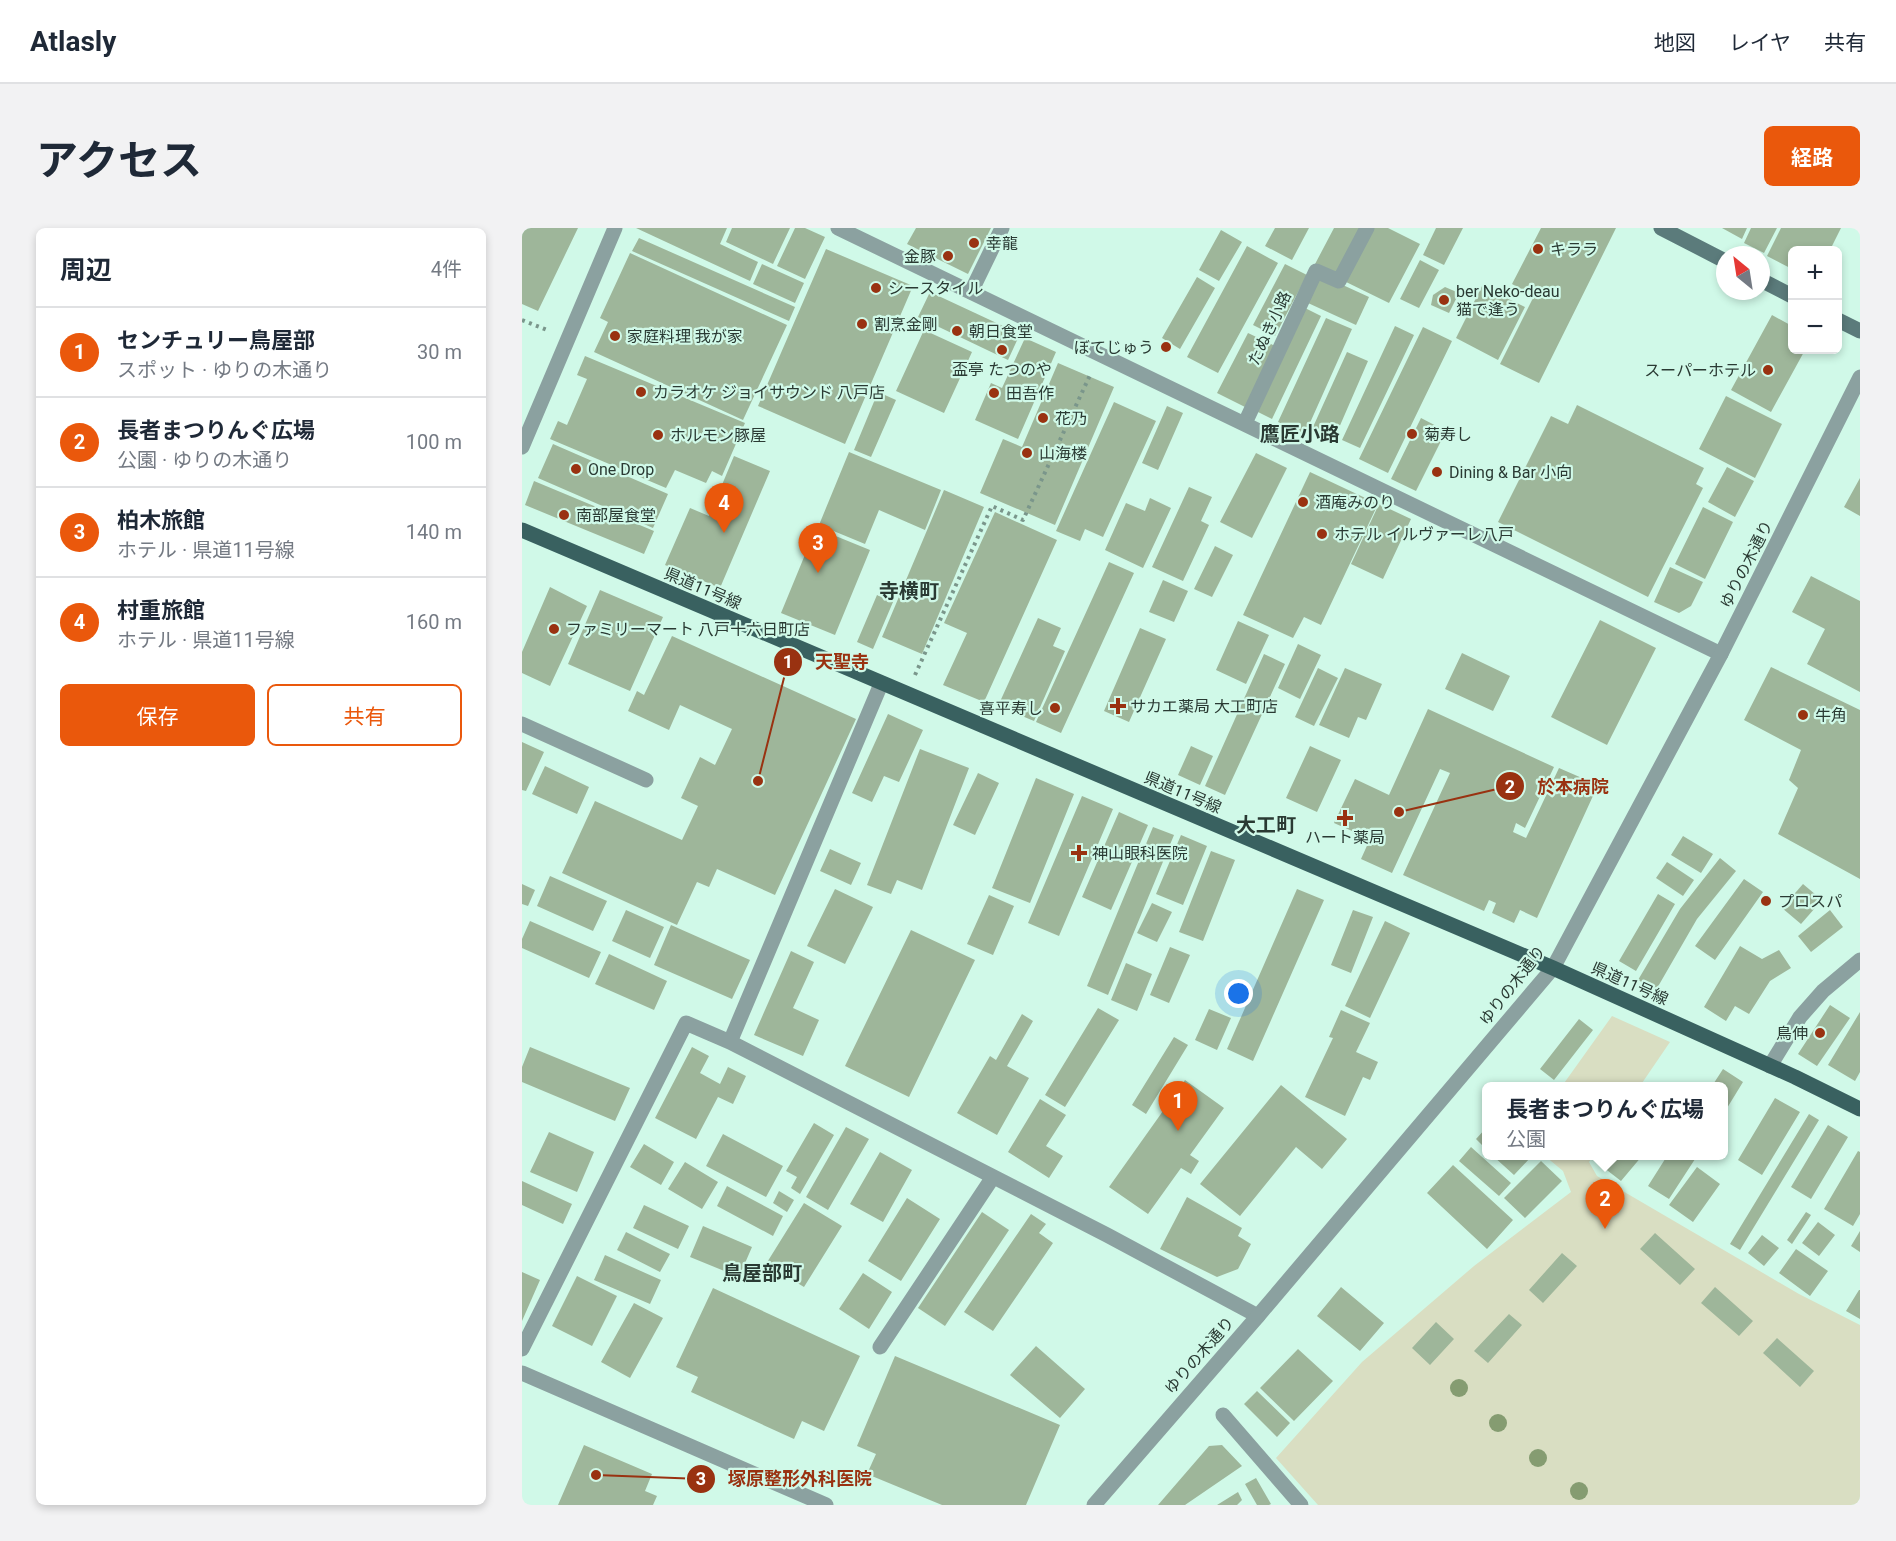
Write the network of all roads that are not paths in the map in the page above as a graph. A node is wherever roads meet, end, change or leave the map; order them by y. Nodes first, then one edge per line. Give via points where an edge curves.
1 (615, 228) edge
2 (838, 228) edge
3 (1002, 228) edge
4 (1367, 228) edge
5 (1661, 228) edge
6 (1716, 256) edge
7 (1770, 285) edge
8 (971, 292) junction
9 (1788, 294) edge
10 (1842, 322) edge
11 (1860, 331) edge
12 (1860, 377) edge
13 (1245, 423) junction
14 (522, 447) edge
15 (522, 530) edge
16 (1721, 654) junction
17 (881, 684) junction
18 (522, 724) edge
19 (646, 780) dead end
20 (1860, 960) edge
21 (1553, 968) junction
22 (730, 1042) junction
23 (1770, 1066) junction
24 (1860, 1109) edge
25 (993, 1177) junction
26 (1258, 1316) junction
27 (880, 1347) dead end
28 (522, 1349) edge
29 (522, 1373) edge
30 (1224, 1415) dead end
31 (826, 1505) edge
32 (1094, 1505) edge
33 (1301, 1505) edge

1 - 14 street
2 - 8 street
3 - 8 street
4 - 13 street, たぬき小路 via 1339,281 1316,271
5 - 6 main road
7 - 9 main road
8 - 13 street
10 - 11 main road
12 - 16 street, ゆりの木通り
13 - 16 street
15 - 17 main road, 県道11号線
16 - 21 street, ゆりの木通り
17 - 21 main road, 県道11号線
17 - 22 street
18 - 19 street
20 - 23 street via 1808,1008
21 - 23 main road, 県道11号線
21 - 26 street, ゆりの木通り
22 - 25 street
22 - 28 street via 686,1023
23 - 24 main road, 県道11号線
25 - 26 street
25 - 27 street
26 - 32 street, ゆりの木通り
29 - 31 street
30 - 33 street

